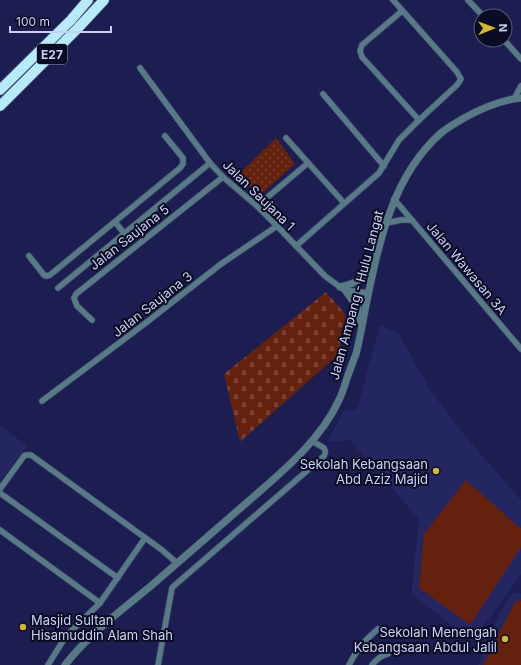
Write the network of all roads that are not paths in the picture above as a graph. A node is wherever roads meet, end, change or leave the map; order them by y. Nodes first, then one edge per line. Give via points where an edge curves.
1 (88, 0) edge
2 (104, 0) edge
3 (393, 0) edge
4 (468, 0) edge
5 (476, 8) edge
6 (402, 11) junction
7 (512, 48) edge
8 (521, 58) edge
9 (140, 68) dead end
10 (521, 86) edge
11 (0, 90) edge
12 (323, 94) dead end
13 (517, 99) edge
14 (0, 106) edge
15 (418, 120) junction
16 (165, 136) dead end
17 (286, 138) dead end
18 (210, 163) junction
19 (308, 163) junction
20 (384, 166) junction
21 (223, 178) junction
22 (394, 199) junction
23 (344, 203) junction
24 (257, 206) junction
25 (412, 220) junction
26 (114, 222) junction
27 (386, 223) junction
28 (277, 226) junction
29 (124, 234) junction
30 (296, 246) junction
31 (29, 256) dead end
32 (377, 257) junction
33 (58, 288) dead end
34 (342, 289) junction
35 (369, 292) junction
36 (92, 320) dead end
37 (362, 326) junction
38 (521, 349) edge
39 (42, 401) dead end
40 (312, 441) junction
41 (0, 489) edge
42 (0, 493) edge
43 (0, 530) edge
44 (145, 538) junction
45 (178, 563) junction
46 (118, 578) junction
47 (100, 603) junction
48 (378, 629) dead end
49 (388, 654) dead end
50 (72, 655) junction
51 (48, 665) edge
52 (65, 665) edge
53 (68, 665) edge
54 (158, 665) edge
55 (349, 665) edge
56 (372, 665) edge

1 - 11 highway, E27
2 - 14 highway, E27
3 - 6 street
4 - 5 street
6 - 15 street via 362,45 360,51 362,57
6 - 15 street via 461,79
7 - 8 street
9 - 18 street, Jalan Saujana 1
10 - 13 street
12 - 20 street
13 - 22 street, Jalan Ampang - Hulu Langat via 479,110 442,132 419,156
15 - 20 street via 399,140
16 - 26 street via 183,158 183,164
17 - 19 street
18 - 21 street, Jalan Saujana 1
18 - 29 street, Jalan Saujana 5
19 - 23 street
19 - 24 street
20 - 23 street via 357,194
21 - 24 street, Jalan Saujana 1
21 - 36 street, Jalan Saujana 5 via 76,294 74,298 77,306
22 - 25 street, Jalan Wawasan 3A
22 - 27 street, Jalan Ampang - Hulu Langat
23 - 30 street
24 - 28 street, Jalan Saujana 1
25 - 27 street, Jalan Wawasan 3A
25 - 38 street, Jalan Wawasan 3A
26 - 29 street
26 - 31 street via 50,275 44,275
27 - 32 street, Jalan Ampang - Hulu Langat
28 - 30 street, Jalan Saujana 1
28 - 39 street, Jalan Saujana 3 via 221,264
29 - 33 street, Jalan Saujana 5
30 - 34 street, Jalan Saujana 1 via 325,276
32 - 34 street via 358,281
32 - 35 street, Jalan Ampang - Hulu Langat
34 - 35 street
34 - 37 street via 358,308
35 - 37 street, Jalan Ampang - Hulu Langat
37 - 40 street, Jalan Ampang - Hulu Langat via 340,399
40 - 45 street, Jalan Ampang - Hulu Langat via 270,482
40 - 54 street via 324,448 326,452 323,457 172,588
41 - 44 street via 24,456 30,455
42 - 46 street
43 - 47 street
44 - 45 street
44 - 46 street
45 - 50 street, Jalan Ampang - Hulu Langat via 101,627
46 - 47 street
47 - 51 street via 66,636
48 - 55 street via 364,641
49 - 56 street
50 - 52 street, Jalan Ampang - Hulu Langat
50 - 53 street

